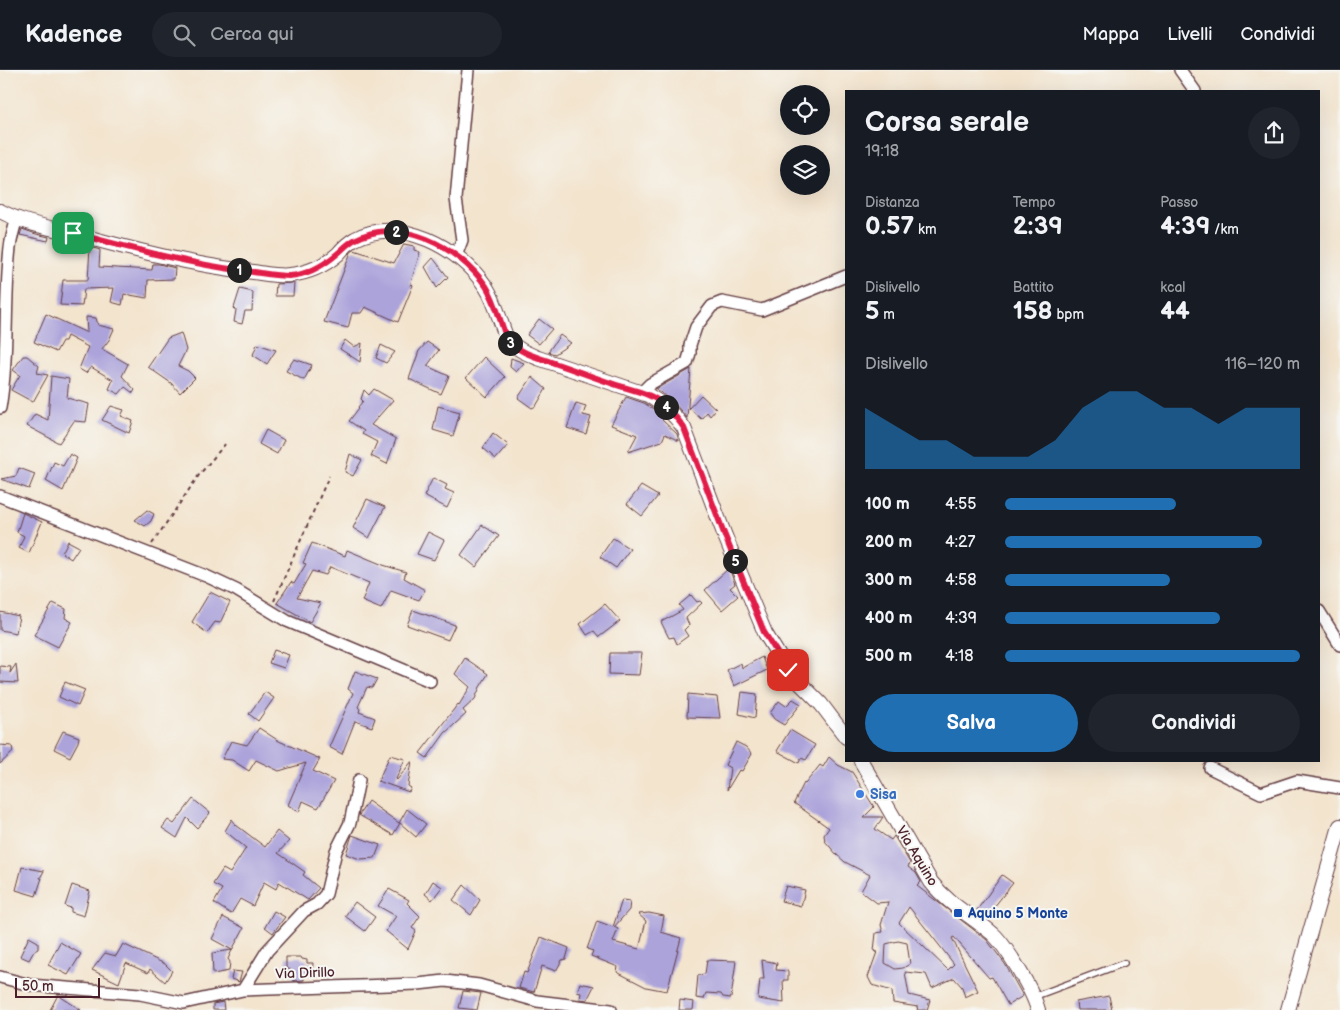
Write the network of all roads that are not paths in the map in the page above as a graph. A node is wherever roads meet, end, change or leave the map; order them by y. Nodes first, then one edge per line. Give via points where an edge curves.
1 (468, 70) edge
2 (1180, 70) edge
3 (1194, 90) edge
4 (0, 211) edge
5 (17, 218) junction
6 (456, 256) junction
7 (845, 276) edge
8 (641, 393) junction
9 (0, 408) edge
10 (0, 496) edge
11 (1320, 613) edge
12 (1340, 645) edge
13 (430, 681) dead end
14 (845, 737) edge
15 (862, 762) edge
16 (1210, 768) dead end
17 (360, 780) dead end
18 (1340, 788) edge
19 (1340, 826) edge
20 (1124, 963) dead end
21 (0, 978) edge
22 (243, 990) junction
23 (1035, 1003) edge
24 (611, 1010) edge
25 (1288, 1010) edge

1 - 6 street via 456,199 462,240
2 - 3 street
4 - 5 street
5 - 6 street via 170,258 289,276 319,268 348,244 379,231 410,233
5 - 9 street via 10,246 5,369
6 - 8 street via 487,288 507,339 520,351
7 - 8 street via 762,310 722,302 712,306 696,327 687,363 650,384
8 - 14 street via 662,404 684,428 764,632 788,670 821,704
10 - 13 street via 236,590 287,621
11 - 12 street
15 - 23 street, Via Aquino via 931,882 1002,944
16 - 18 street via 1261,793 1297,781
17 - 22 street via 350,823 336,851 326,894 304,911 267,951
19 - 25 street
20 - 23 lane
21 - 22 street, Via Dirillo via 30,985 140,994 184,1004
22 - 24 street, Via Dirillo via 445,981 537,1000

